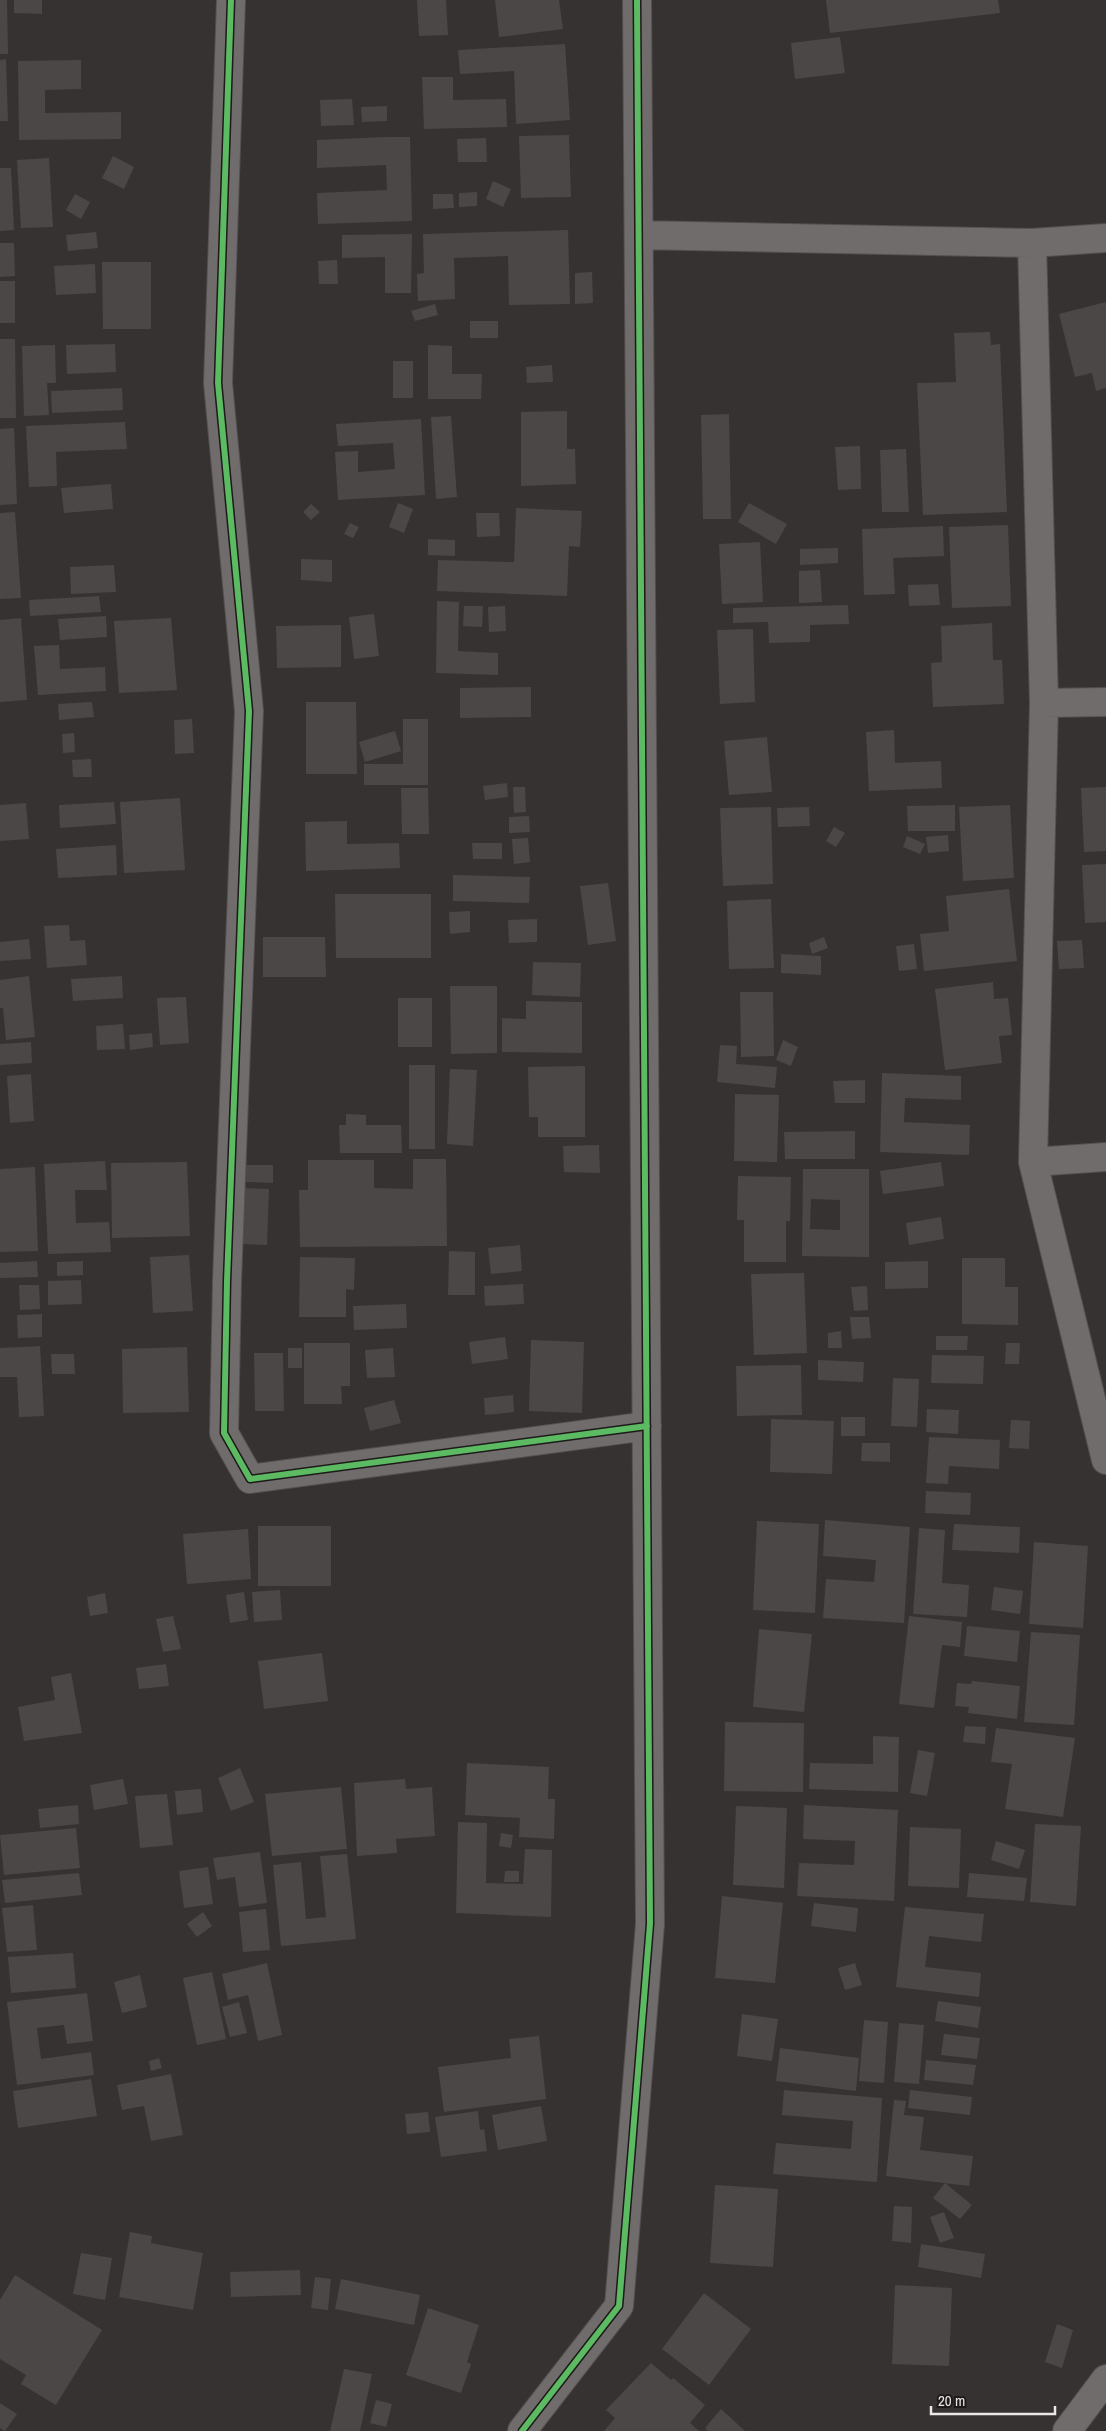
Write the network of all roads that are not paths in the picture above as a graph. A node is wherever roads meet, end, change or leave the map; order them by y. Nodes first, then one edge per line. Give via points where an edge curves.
1 (231, 0) edge
2 (636, 0) edge
3 (638, 235) junction
4 (1106, 238) edge
5 (1032, 243) junction
6 (1106, 702) edge
7 (1044, 703) junction
8 (1106, 1157) edge
9 (1033, 1162) junction
10 (646, 1426) junction
11 (1106, 1460) edge
12 (1106, 2379) edge
13 (522, 2431) edge
14 (1067, 2431) edge

1 - 10 street via 218,383 249,711 224,1433 250,1479
2 - 3 street
3 - 5 street
3 - 10 street
4 - 5 street
5 - 7 street
6 - 7 street
7 - 9 street
8 - 9 street
9 - 11 street
10 - 13 street via 650,1924 619,2306
12 - 14 street

